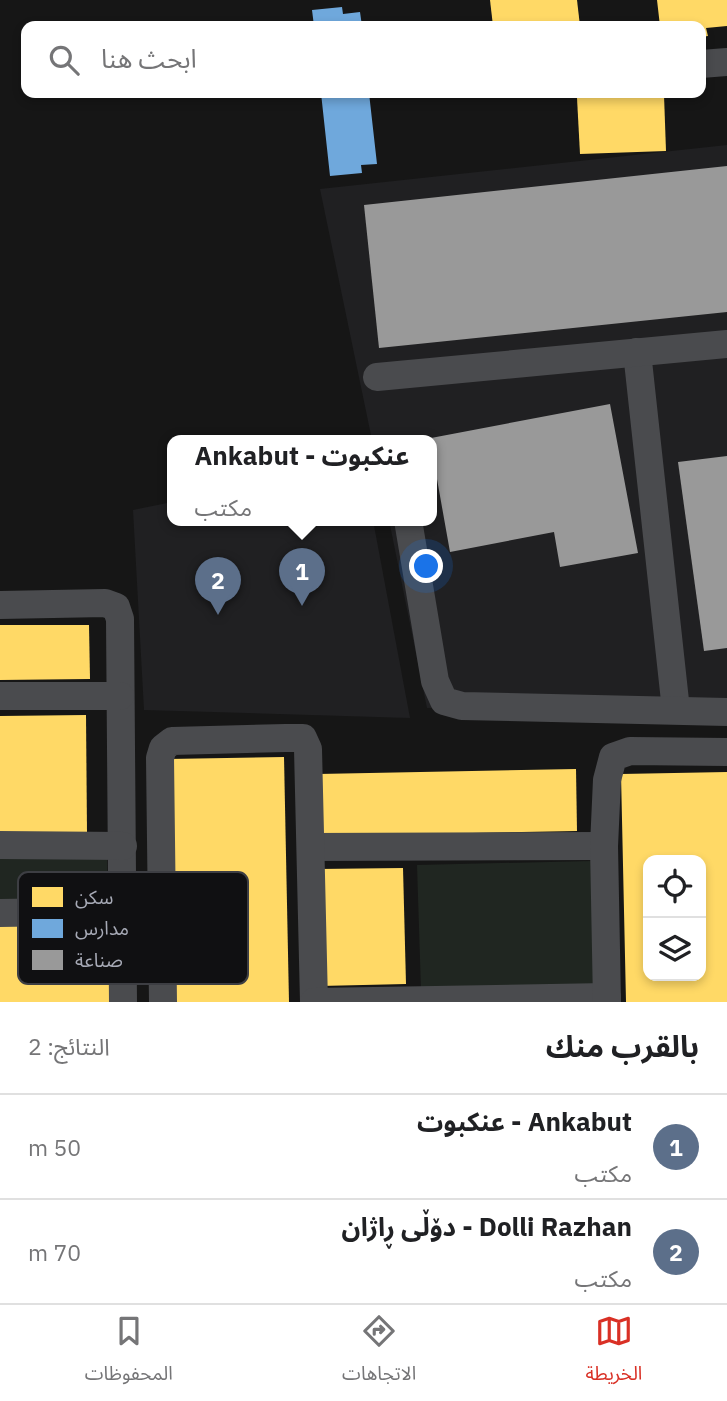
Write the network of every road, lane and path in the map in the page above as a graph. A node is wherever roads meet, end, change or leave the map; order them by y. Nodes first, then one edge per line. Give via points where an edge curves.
1 (727, 62) edge
2 (706, 64) edge
3 (727, 344) edge
4 (637, 352) junction
5 (377, 377) dead end
6 (409, 526) edge
7 (0, 605) edge
8 (0, 696) edge
9 (120, 696) junction
10 (676, 710) junction
11 (727, 712) edge
12 (727, 752) edge
13 (0, 845) edge
14 (123, 846) junction
15 (604, 846) junction
16 (311, 847) junction
17 (123, 872) edge
18 (161, 872) edge
19 (0, 913) edge
20 (18, 913) edge
21 (123, 984) edge
22 (163, 984) edge
23 (607, 1000) edge
24 (123, 1002) edge
25 (163, 1002) edge
26 (314, 1002) edge

1 - 2 street
3 - 4 street
4 - 5 street
4 - 10 street
6 - 10 street via 435,681 444,701 461,706
7 - 9 street via 105,603 116,607
8 - 9 street
9 - 14 street
10 - 11 street
12 - 15 street via 630,751 613,758 607,780
13 - 14 street
14 - 17 street
15 - 16 street
15 - 23 street
16 - 18 street via 308,749 303,738 172,741 160,758
16 - 26 street
19 - 20 street
21 - 24 street
22 - 25 street
23 - 26 street

